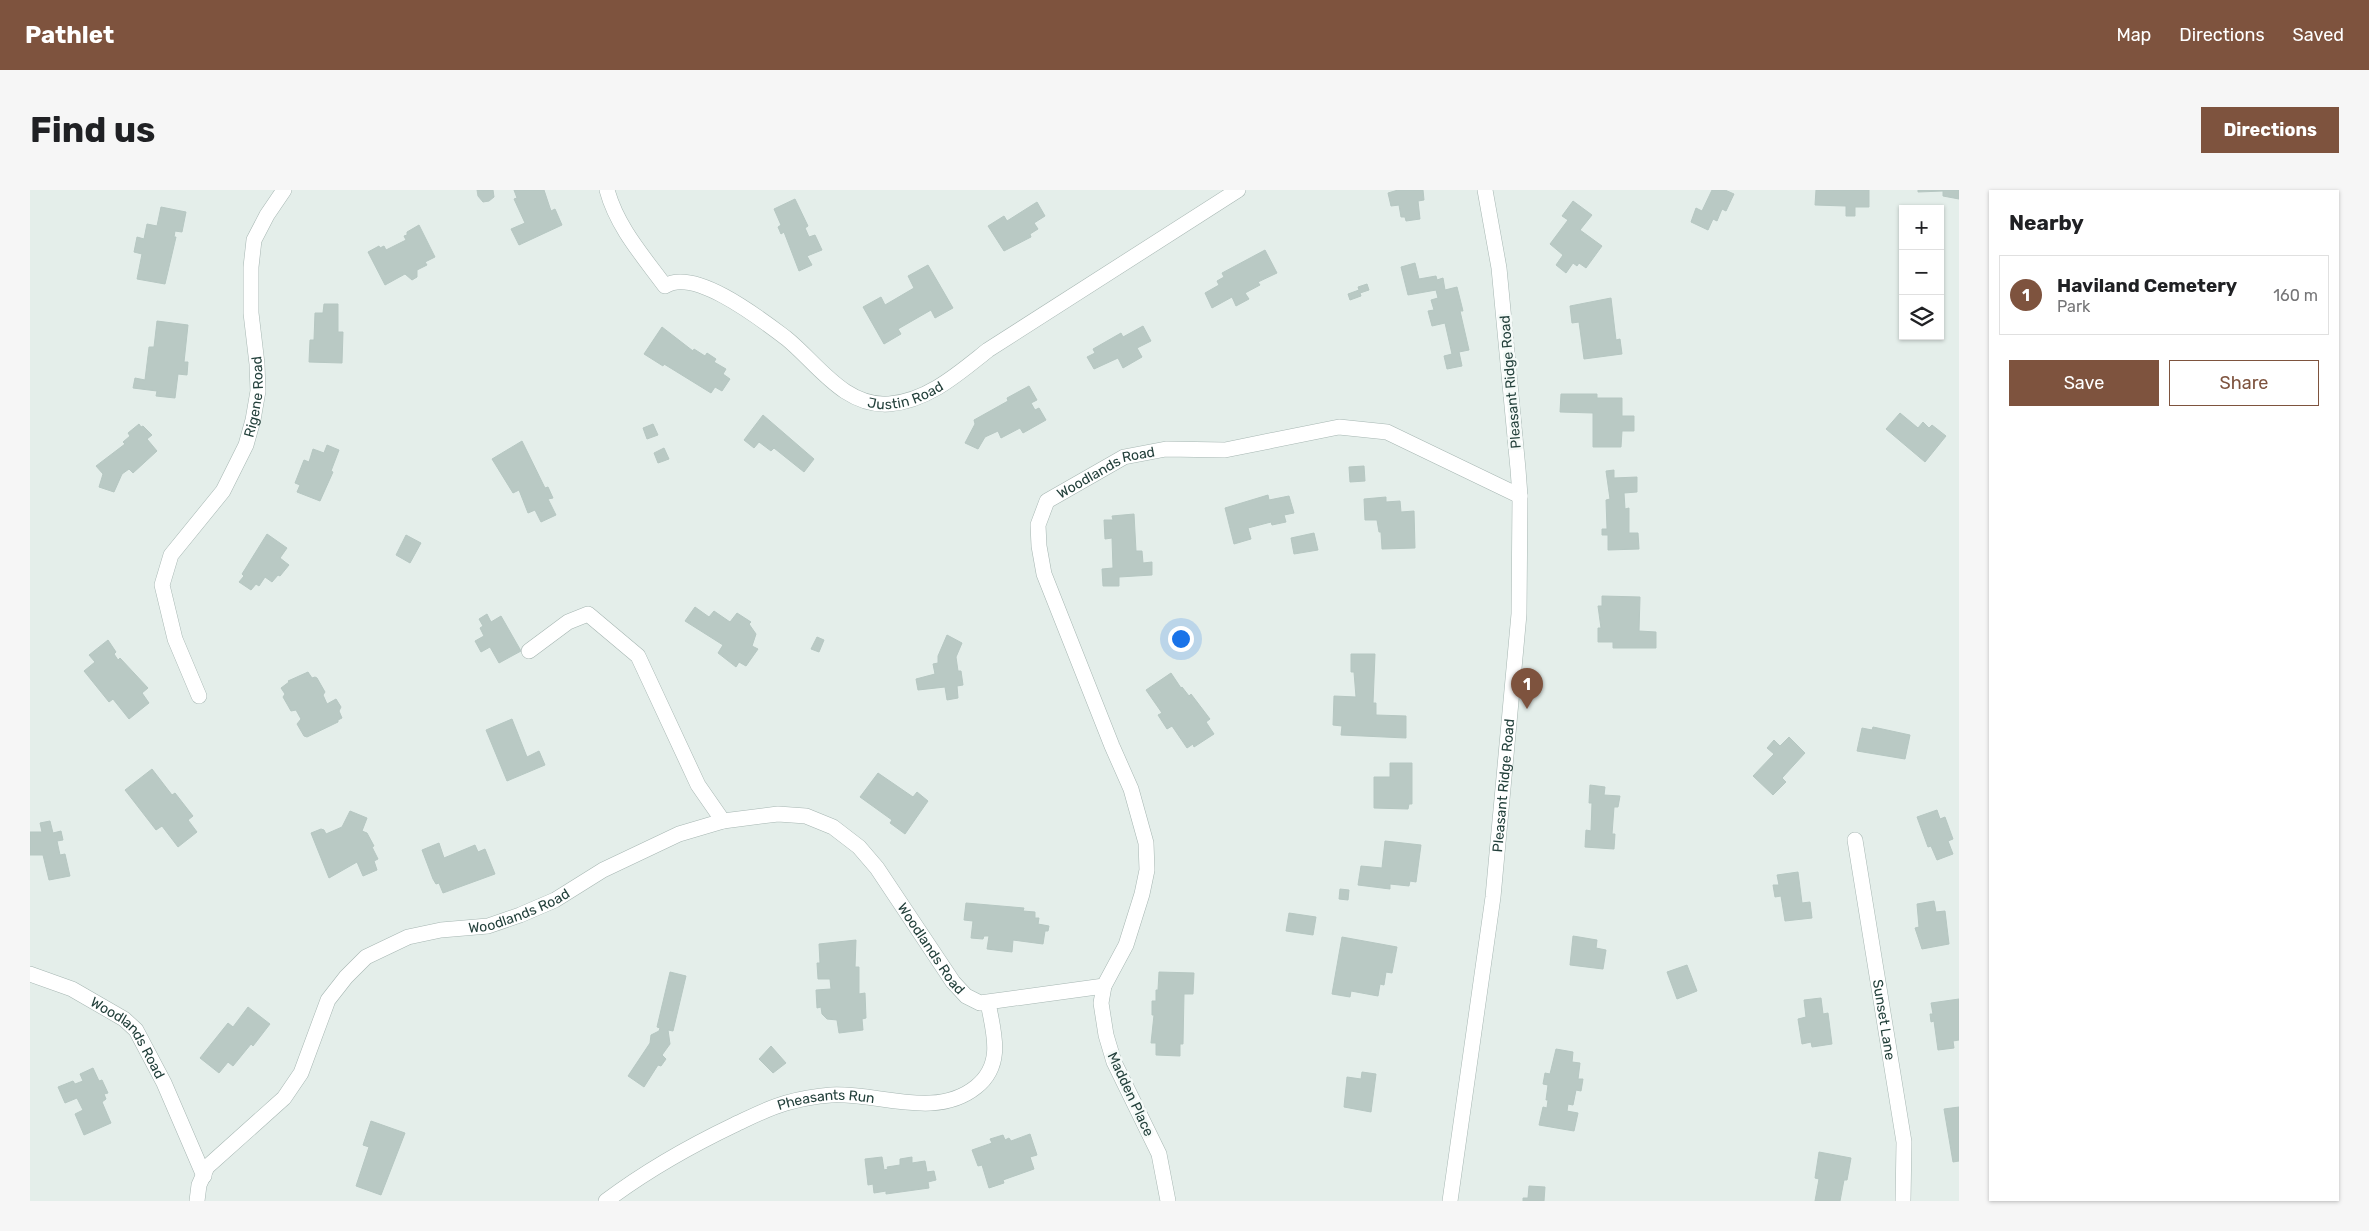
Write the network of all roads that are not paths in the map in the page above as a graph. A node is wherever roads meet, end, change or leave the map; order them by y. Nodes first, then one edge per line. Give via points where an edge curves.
1 (284, 190) edge
2 (607, 190) edge
3 (1238, 190) edge
4 (1485, 190) edge
5 (1520, 496) junction
6 (529, 651) dead end
7 (199, 696) dead end
8 (723, 821) junction
9 (1855, 840) dead end
10 (30, 974) edge
11 (1104, 986) junction
12 (988, 1003) junction
13 (204, 1176) junction
14 (197, 1201) edge
15 (606, 1201) edge
16 (1168, 1201) edge
17 (1450, 1201) edge
18 (1903, 1201) edge

1 - 7 street, Rigene Road via 254,240 251,312 258,391 246,446 223,491 171,555 162,585 174,639
2 - 3 street, Justin Road via 625,232 665,286 690,283 705,286 735,302 787,339 825,376 850,394 868,402 887,404 905,402 951,379 988,350
4 - 5 street, Pleasant Ridge Road via 1499,268
5 - 11 street, Woodlands Road via 1387,432 1339,427 1225,450 1166,449 1124,457 1047,500 1038,525 1044,574 1112,746 1132,788 1146,843 1147,870 1142,894 1126,944
5 - 17 street, Pleasant Ridge Road via 1519,614 1493,897
6 - 8 street via 568,622 588,614 638,656 698,785
8 - 12 street, Woodlands Road via 778,814 806,816 832,827 859,847 877,868 953,982 966,996
8 - 13 street, Woodlands Road via 679,834 520,915 488,926 408,937 366,957 328,1000 301,1074 284,1098 207,1167
9 - 18 street, Sunset Lane via 1904,1142
10 - 13 street, Woodlands Road via 72,988 124,1019 136,1030 164,1084
11 - 12 street, Woodlands Road
11 - 16 street, Madden Place via 1101,1003 1114,1062 1159,1154
12 - 15 street, Pheasants Run via 996,1042 993,1068 976,1087 958,1097 939,1102 893,1102 832,1095 786,1103 694,1144 638,1177
13 - 14 street

